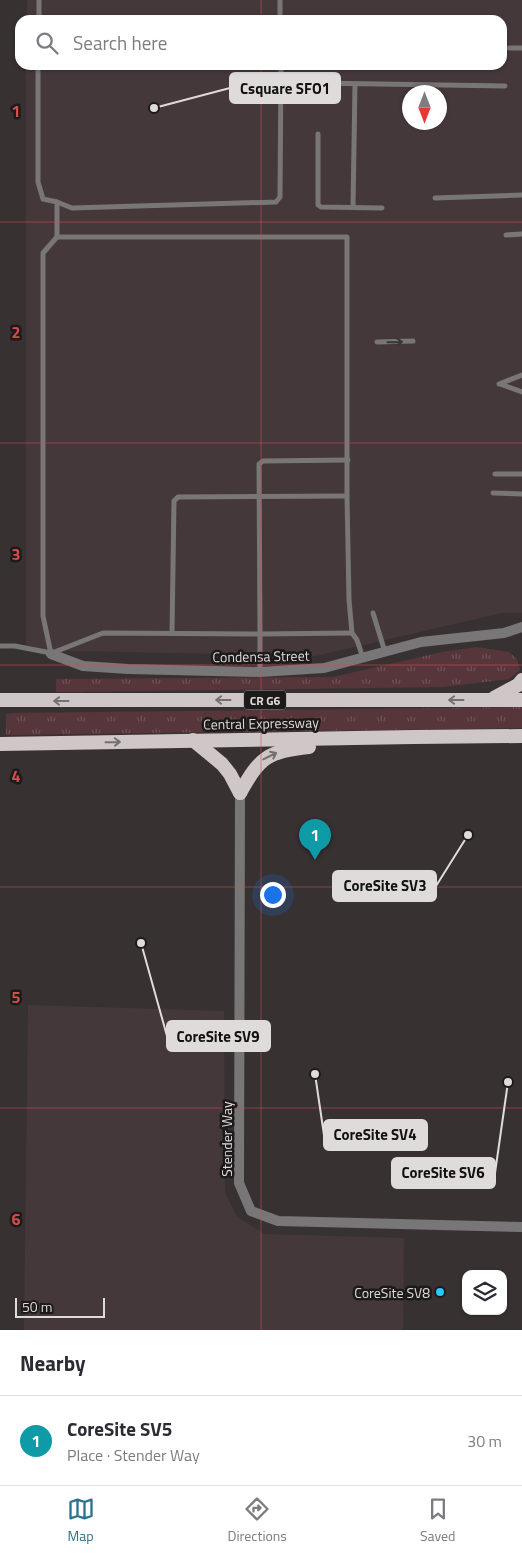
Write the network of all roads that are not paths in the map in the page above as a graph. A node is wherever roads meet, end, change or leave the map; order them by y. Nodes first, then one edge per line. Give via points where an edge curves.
1 (39, 0) edge
2 (280, 0) edge
3 (38, 15) edge
4 (280, 15) edge
5 (509, 48) dead end
6 (522, 48) edge
7 (38, 70) edge
8 (280, 70) edge
9 (316, 83) dead end
10 (355, 84) junction
11 (506, 86) dead end
12 (318, 134) dead end
13 (522, 195) edge
14 (435, 198) dead end
15 (57, 202) junction
16 (353, 207) junction
17 (382, 208) dead end
18 (522, 234) edge
19 (506, 235) dead end
20 (57, 237) junction
21 (413, 341) dead end
22 (377, 342) dead end
23 (522, 375) edge
24 (522, 392) edge
25 (348, 460) junction
26 (495, 474) dead end
27 (522, 474) edge
28 (493, 493) dead end
29 (522, 494) edge
30 (348, 496) junction
31 (259, 497) junction
32 (373, 613) dead end
33 (522, 627) edge
34 (352, 633) junction
35 (172, 634) junction
36 (260, 634) junction
37 (0, 646) edge
38 (385, 652) junction
39 (51, 654) junction
40 (362, 658) junction
41 (260, 672) junction
42 (522, 680) edge
43 (491, 700) junction
44 (522, 700) edge
45 (4, 701) edge
46 (413, 736) junction
47 (522, 736) edge
48 (193, 740) junction
49 (6, 744) edge
50 (522, 744) edge
51 (240, 793) junction
52 (522, 1227) edge

1 - 3 lane
2 - 4 lane
5 - 6 lane
7 - 15 lane via 38,182 43,199
8 - 15 lane via 280,197 276,202 72,208
9 - 10 lane
10 - 11 lane
10 - 16 lane
12 - 16 lane via 318,205
13 - 14 lane
15 - 20 lane
16 - 17 lane
18 - 19 lane
20 - 25 lane via 347,236
20 - 39 lane via 43,253 43,616
22 -> 21 lane
23 - 24 lane via 499,384
25 - 30 lane
25 - 31 lane via 263,461 259,464
26 - 27 lane
28 - 29 lane
30 - 31 lane
30 - 34 lane
31 - 35 lane via 178,497 174,501
31 - 36 lane
32 - 38 lane
33 - 38 street, Condensa Street via 504,633 421,642
34 - 36 lane
34 - 40 lane
35 - 36 lane
35 - 39 lane via 103,633
36 - 41 lane
37 - 39 lane, Condensa Street
38 - 40 street, Condensa Street
39 - 41 street, Condensa Street via 83,666
40 - 41 street, Condensa Street via 324,668
42 - 43 highway
43 - 44 highway, Central Expressway / CR G6
43 -> 45 highway, Central Expressway / CR G6
46 - 47 highway, Central Expressway
46 - 48 highway, Central Expressway
46 - 50 highway
51 -> 46 highway via 252,771 264,759 286,749
49 -> 48 highway, Central Expressway
48 - 51 highway via 222,764
51 - 52 street, Stender Way via 239,1182 251,1211 278,1221

